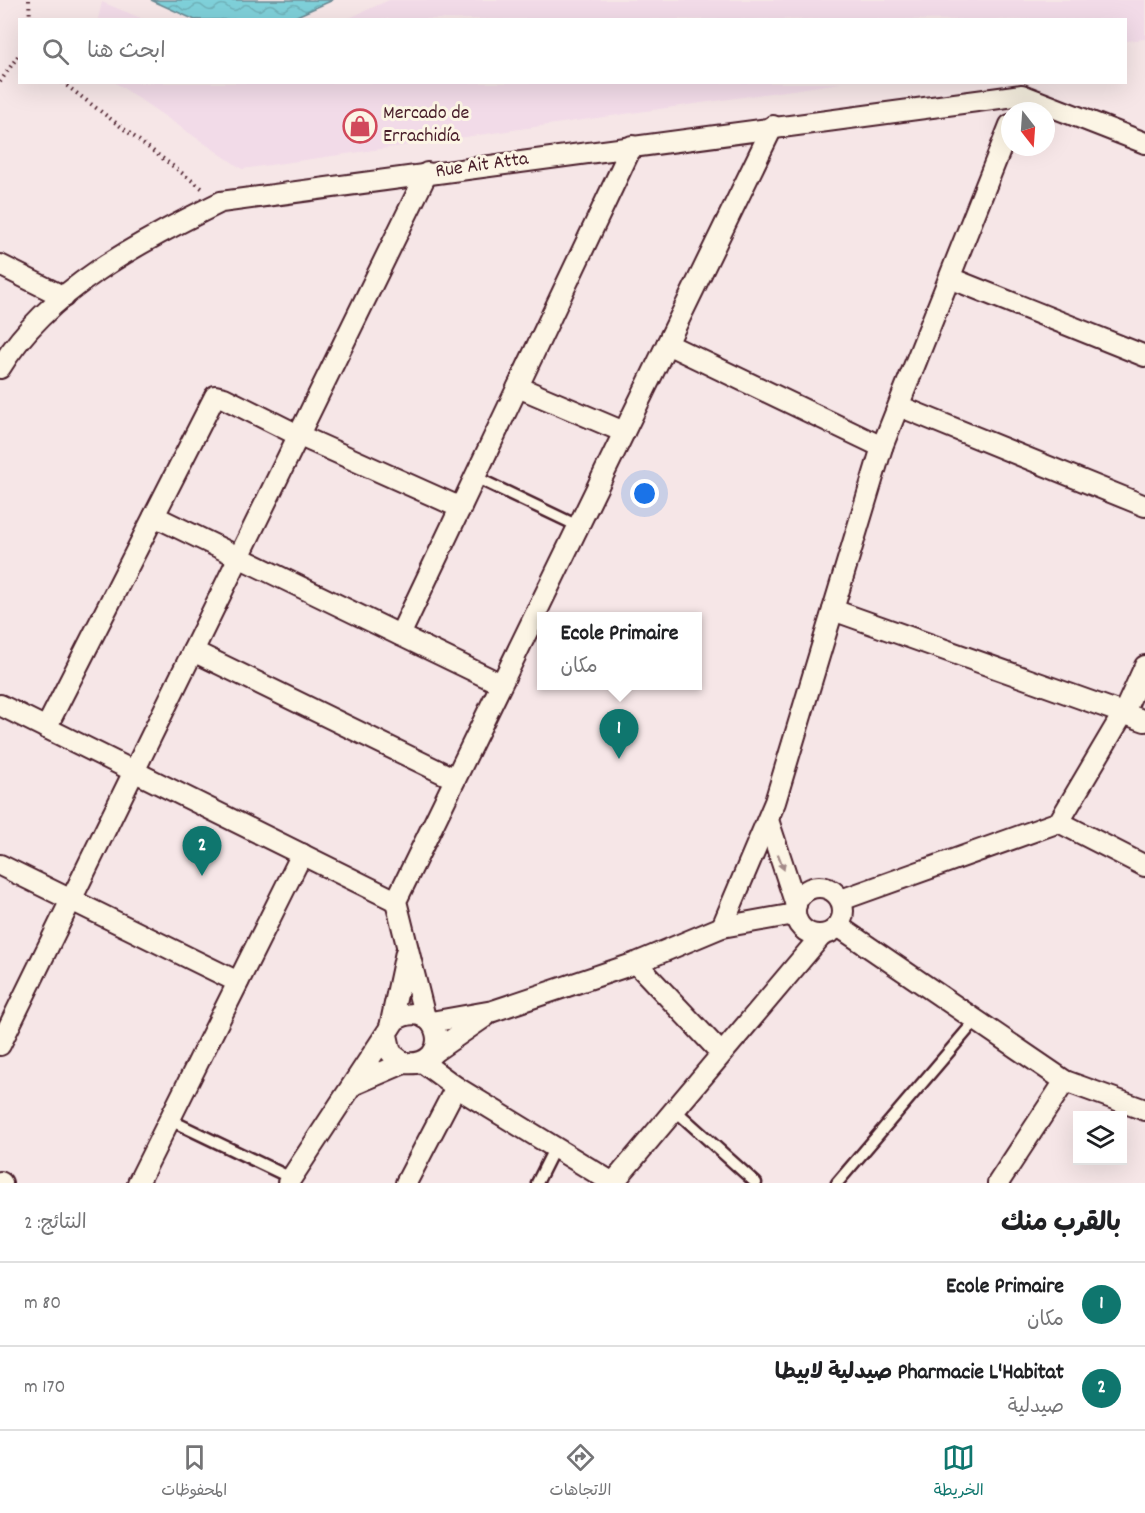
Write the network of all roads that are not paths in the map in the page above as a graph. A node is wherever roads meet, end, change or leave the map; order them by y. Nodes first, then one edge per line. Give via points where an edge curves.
1 (1001, 105) edge
2 (1055, 114) edge
3 (773, 126) junction
4 (1145, 143) edge
5 (632, 146) junction
6 (1001, 148) edge
7 (427, 173) junction
8 (0, 265) edge
9 (950, 278) junction
10 (64, 297) junction
11 (667, 344) junction
12 (1145, 356) edge
13 (0, 368) edge
14 (518, 387) junction
15 (899, 406) junction
16 (624, 432) junction
17 (298, 435) junction
18 (882, 447) junction
19 (475, 477) junction
20 (1145, 506) edge
21 (461, 508) junction
22 (154, 516) junction
23 (578, 526) junction
24 (239, 557) junction
25 (833, 609) junction
26 (400, 635) junction
27 (193, 651) junction
28 (1145, 666) edge
29 (501, 684) junction
30 (0, 705) edge
31 (1124, 712) junction
32 (1145, 721) edge
33 (46, 728) junction
34 (134, 771) junction
35 (455, 779) junction
36 (768, 820) junction
37 (1059, 822) junction
38 (302, 855) junction
39 (0, 865) edge
40 (1145, 866) edge
41 (71, 900) junction
42 (396, 900) junction
43 (841, 900) junction
44 (795, 909) junction
45 (723, 927) junction
46 (830, 931) junction
47 (407, 949) junction
48 (636, 963) junction
49 (238, 982) junction
50 (494, 1011) junction
51 (428, 1020) junction
52 (976, 1020) junction
53 (388, 1031) junction
54 (2, 1036) edge
55 (722, 1053) junction
56 (420, 1059) junction
57 (1065, 1081) junction
58 (355, 1084) junction
59 (456, 1087) junction
60 (675, 1110) junction
61 (1145, 1110) edge
62 (170, 1120) junction
63 (555, 1147) junction
64 (290, 1181) edge
65 (138, 1183) edge
66 (406, 1183) edge
67 (537, 1183) edge
68 (613, 1183) edge
69 (756, 1183) edge
70 (837, 1183) edge
71 (998, 1183) edge

1 - 3 street, Rue Ait Atta
2 - 4 street
3 - 5 street, Rue Ait Atta
3 - 11 street
5 - 7 street, Rue Ait Atta
5 - 14 street
6 - 9 street
7 - 10 street, Rue Ait Atta via 221,202 141,242
7 - 17 street
8 - 10 street
9 - 12 street
9 - 15 street
10 - 13 street, Rue Ait Atta via 12,348
11 - 16 street
11 - 18 street
14 - 16 street
14 - 19 street
15 - 18 street
15 - 20 street
16 - 23 street
17 - 21 street
17 - 22 street via 214,396
17 - 24 street
18 - 25 street
19 - 21 street
19 - 23 lane
21 - 26 street
22 - 24 street
22 - 33 street
23 - 29 street
24 - 26 street
24 - 27 street
25 - 31 street
25 - 36 street
26 - 29 street
27 - 34 street
27 - 35 street
28 - 31 street
29 - 35 street
30 - 33 street
31 - 32 street
31 - 37 street
33 - 34 street
34 - 38 street
34 - 41 street
35 - 42 street
36 -> 44 street
36 - 45 street
37 - 40 street
37 - 43 street
38 - 42 street
38 - 49 street
39 - 41 street
41 - 49 street
41 - 54 street
42 - 47 street
43 - 44 street via 819,887 804,892
43 - 46 street via 843,909
44 - 45 street
44 - 46 street via 804,930
45 - 48 street
46 - 52 street
46 - 55 street
47 - 51 street
47 - 53 street
48 - 50 street
48 - 55 street
49 - 62 street
50 - 51 street
50 - 56 street
51 - 53 street via 418,1014 402,1016
51 - 56 street via 437,1036
52 - 57 street
52 - 70 lane
53 - 56 street via 391,1053
53 - 58 street
55 - 60 street
56 - 58 street
56 - 59 street
57 - 61 street
57 - 71 street
58 - 64 street
59 - 63 street
59 - 66 street
60 - 68 street
60 - 69 lane
62 - 64 lane
62 - 65 street
63 - 67 lane
63 - 68 street

